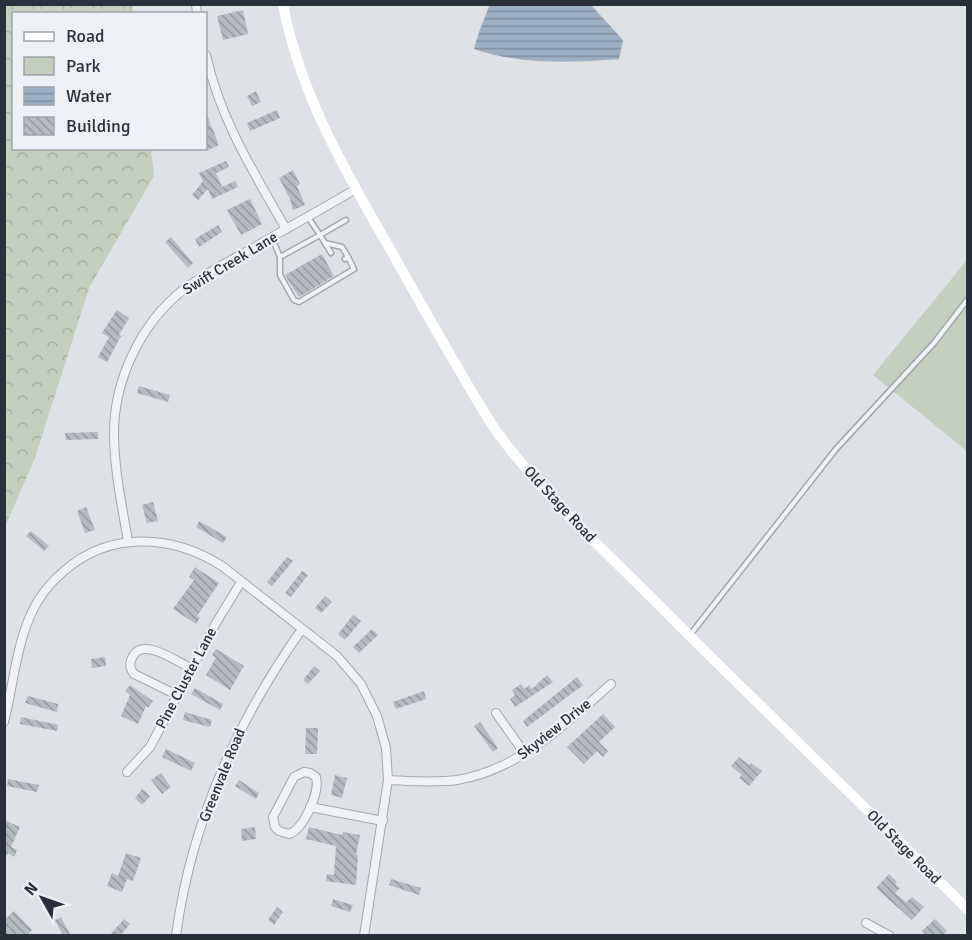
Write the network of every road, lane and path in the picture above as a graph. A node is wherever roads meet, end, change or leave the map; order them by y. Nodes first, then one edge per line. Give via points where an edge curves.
1 (283, 4) edge
2 (207, 58) edge
3 (356, 189) junction
4 (308, 217) junction
5 (345, 220) dead end
6 (286, 229) junction
7 (320, 235) junction
8 (271, 237) junction
9 (325, 243) junction
10 (331, 253) dead end
11 (280, 257) junction
12 (968, 299) edge
13 (129, 541) junction
14 (241, 582) junction
15 (302, 629) junction
16 (689, 636) junction
17 (191, 668) junction
18 (611, 684) dead end
19 (177, 695) junction
20 (496, 713) dead end
21 (4, 722) edge
22 (525, 753) junction
23 (127, 772) dead end
24 (388, 780) junction
25 (310, 807) junction
26 (382, 821) junction
27 (968, 910) edge
28 (866, 923) dead end
29 (176, 936) edge
30 (364, 936) edge
31 (890, 936) edge

1 - 3 main road, Old Stage Road via 303,81
2 - 6 street via 227,120
3 - 4 street, Swift Creek Lane
3 - 16 main road, Old Stage Road via 496,430 558,504
4 - 6 street, Swift Creek Lane
4 - 7 lane
5 - 7 lane
6 - 8 street, Swift Creek Lane
7 - 9 lane
7 - 11 lane
8 - 11 lane
8 - 13 street, Swift Creek Lane via 184,290 159,313 135,350 120,387 114,435
9 - 10 lane
9 - 11 lane via 342,247 354,269 299,302 280,275
12 - 16 lane via 934,343 836,449
13 - 14 street via 184,547 206,556
13 - 21 street via 98,549 73,563 39,599 26,628
14 - 15 street
14 - 17 street, Pine Cluster Lane
15 - 24 street via 337,656 361,684 382,731
15 - 29 street, Greenvale Road via 254,702 227,756 204,814
16 - 27 main road, Old Stage Road
17 - 19 street, Pine Cluster Lane
17 - 19 street via 149,648 134,654 130,669 134,674
18 - 22 street, Skyview Drive
19 - 23 street, Pine Cluster Lane via 150,747
20 - 22 street
22 - 24 street, Skyview Drive via 508,764 457,780
24 - 26 street
25 - 25 street via 293,833 279,831 273,824 292,780 304,772 317,780
25 - 26 street
26 - 30 street
28 - 31 street

